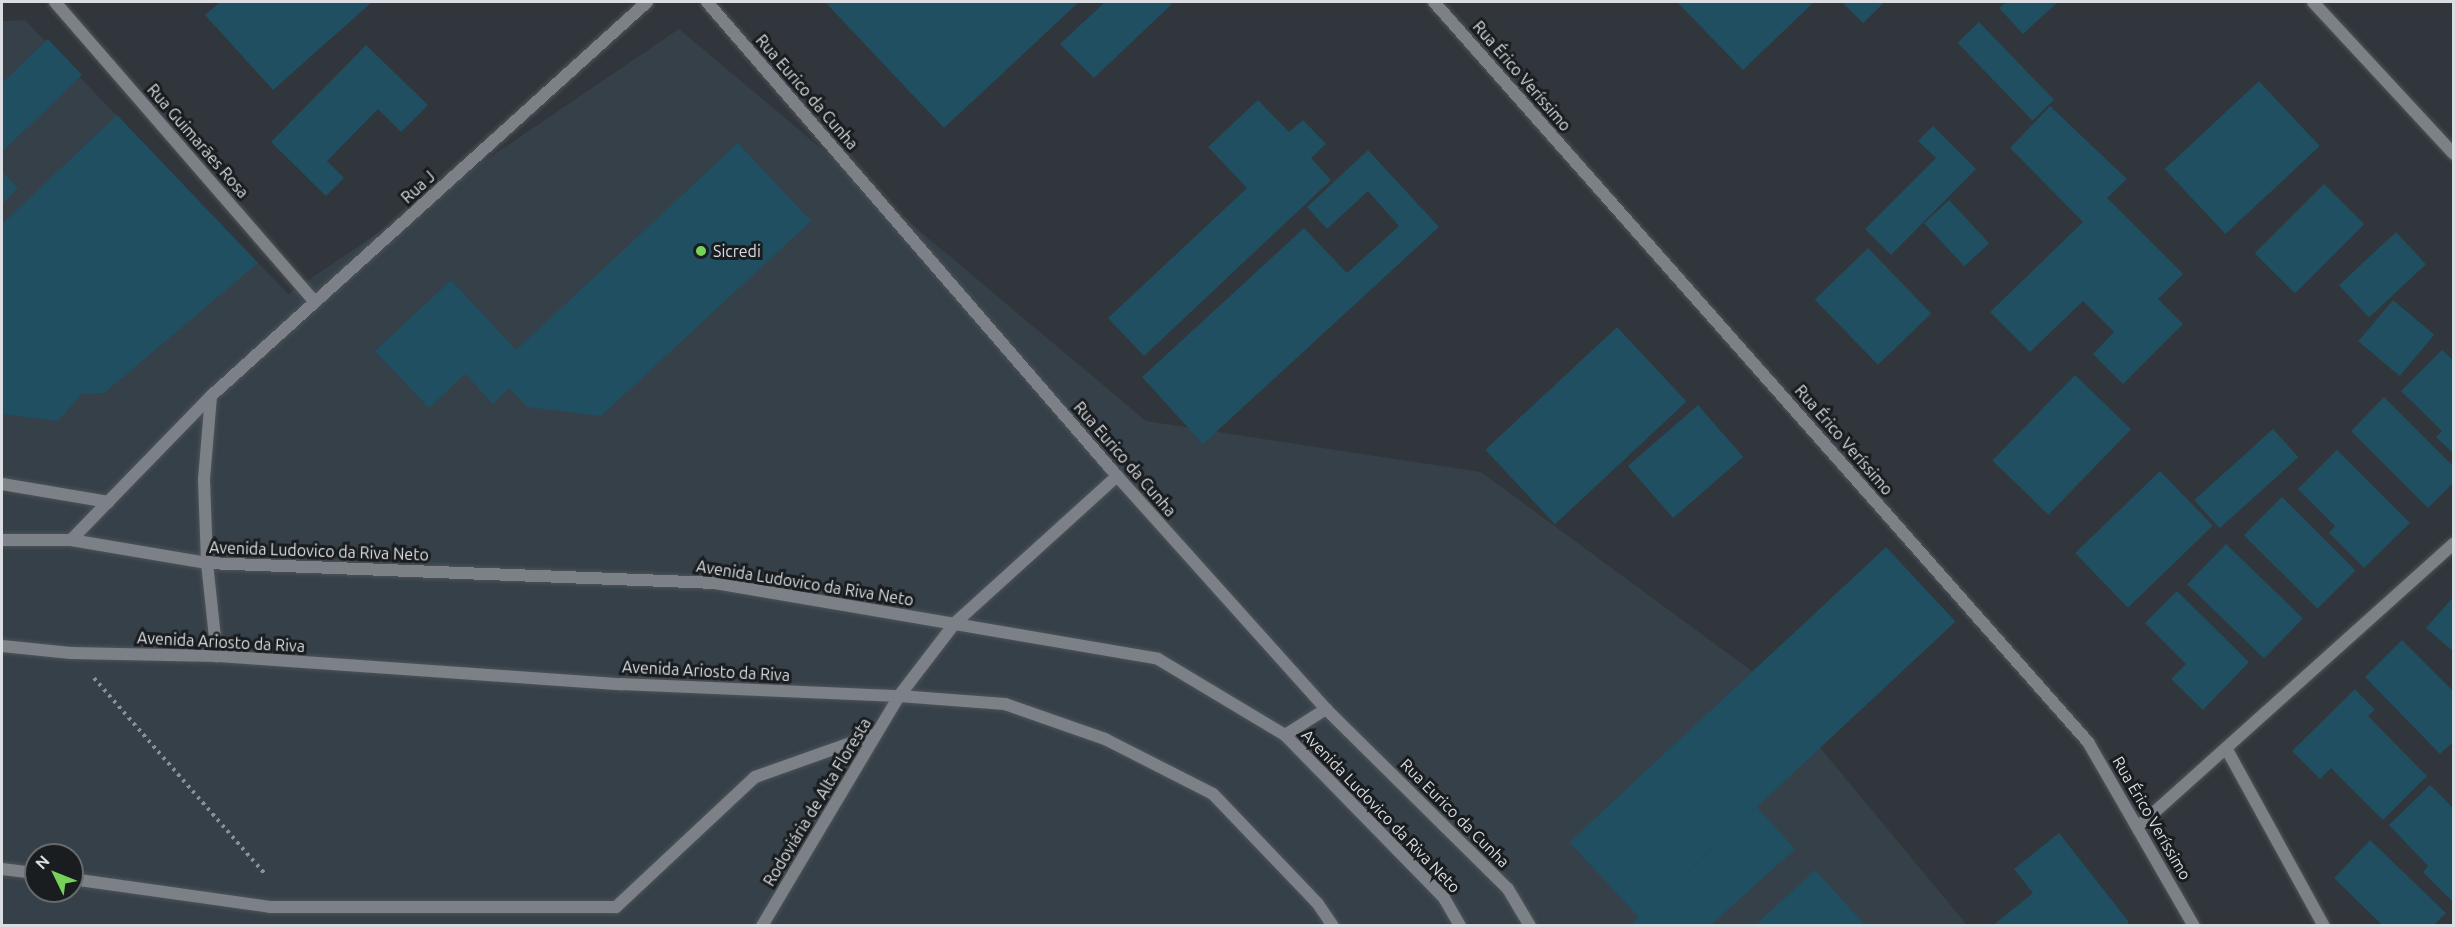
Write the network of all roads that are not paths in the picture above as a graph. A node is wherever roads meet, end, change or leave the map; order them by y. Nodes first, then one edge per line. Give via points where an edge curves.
1 (55, 2) edge
2 (647, 2) edge
3 (707, 2) edge
4 (1434, 2) edge
5 (2313, 2) edge
6 (2454, 154) edge
7 (315, 302) junction
8 (211, 396) junction
9 (1117, 476) junction
10 (2, 484) edge
11 (108, 502) junction
12 (2, 540) edge
13 (71, 540) junction
14 (2454, 543) edge
15 (207, 563) junction
16 (955, 623) junction
17 (2, 646) edge
18 (217, 656) junction
19 (899, 696) junction
20 (1326, 709) junction
21 (876, 734) junction
22 (1285, 735) junction
23 (2226, 748) junction
24 (2139, 826) junction
25 (2, 868) edge
26 (24, 871) edge
27 (84, 881) edge
28 (762, 926) edge
29 (1333, 926) edge
30 (1460, 926) edge
31 (1530, 926) edge
32 (2194, 926) edge
33 (2324, 926) edge

1 - 7 street, Rua Guimarães Rosa
2 - 7 street, Rua J
3 - 9 street, Rua Eurico da Cunha
4 - 24 street, Rua Érico Veríssimo via 2088,742
5 - 6 street
7 - 8 street, Rua J
8 - 11 street, Rua J
8 - 15 street via 204,480
9 - 16 street, Rodoviária de Alta Floresta
9 - 20 street, Rua Eurico da Cunha
10 - 11 street
11 - 13 street, Rua J
12 - 13 street, Avenida Ludovico da Riva Neto
13 - 15 street, Avenida Ludovico da Riva Neto
14 - 23 street
15 - 16 street, Avenida Ludovico da Riva Neto via 715,583
15 - 18 street
16 - 19 street, Rodoviária de Alta Floresta
16 - 22 street, Avenida Ludovico da Riva Neto via 1158,659
17 - 18 street, Avenida Ariosto da Riva via 71,653
18 - 19 street, Avenida Ariosto da Riva via 621,684
19 - 21 street, Rodoviária de Alta Floresta
19 - 29 street, Avenida Ariosto da Riva via 1005,704 1105,740 1212,794 1318,904
20 - 22 street
20 - 31 street, Rua Eurico da Cunha via 1508,889
21 - 27 street via 755,777 616,907 270,906
21 - 28 street, Rodoviária de Alta Floresta
22 - 30 street, Avenida Ludovico da Riva Neto via 1444,898
23 - 24 street
23 - 33 street
24 - 32 street, Rua Érico Veríssimo
25 - 26 street

